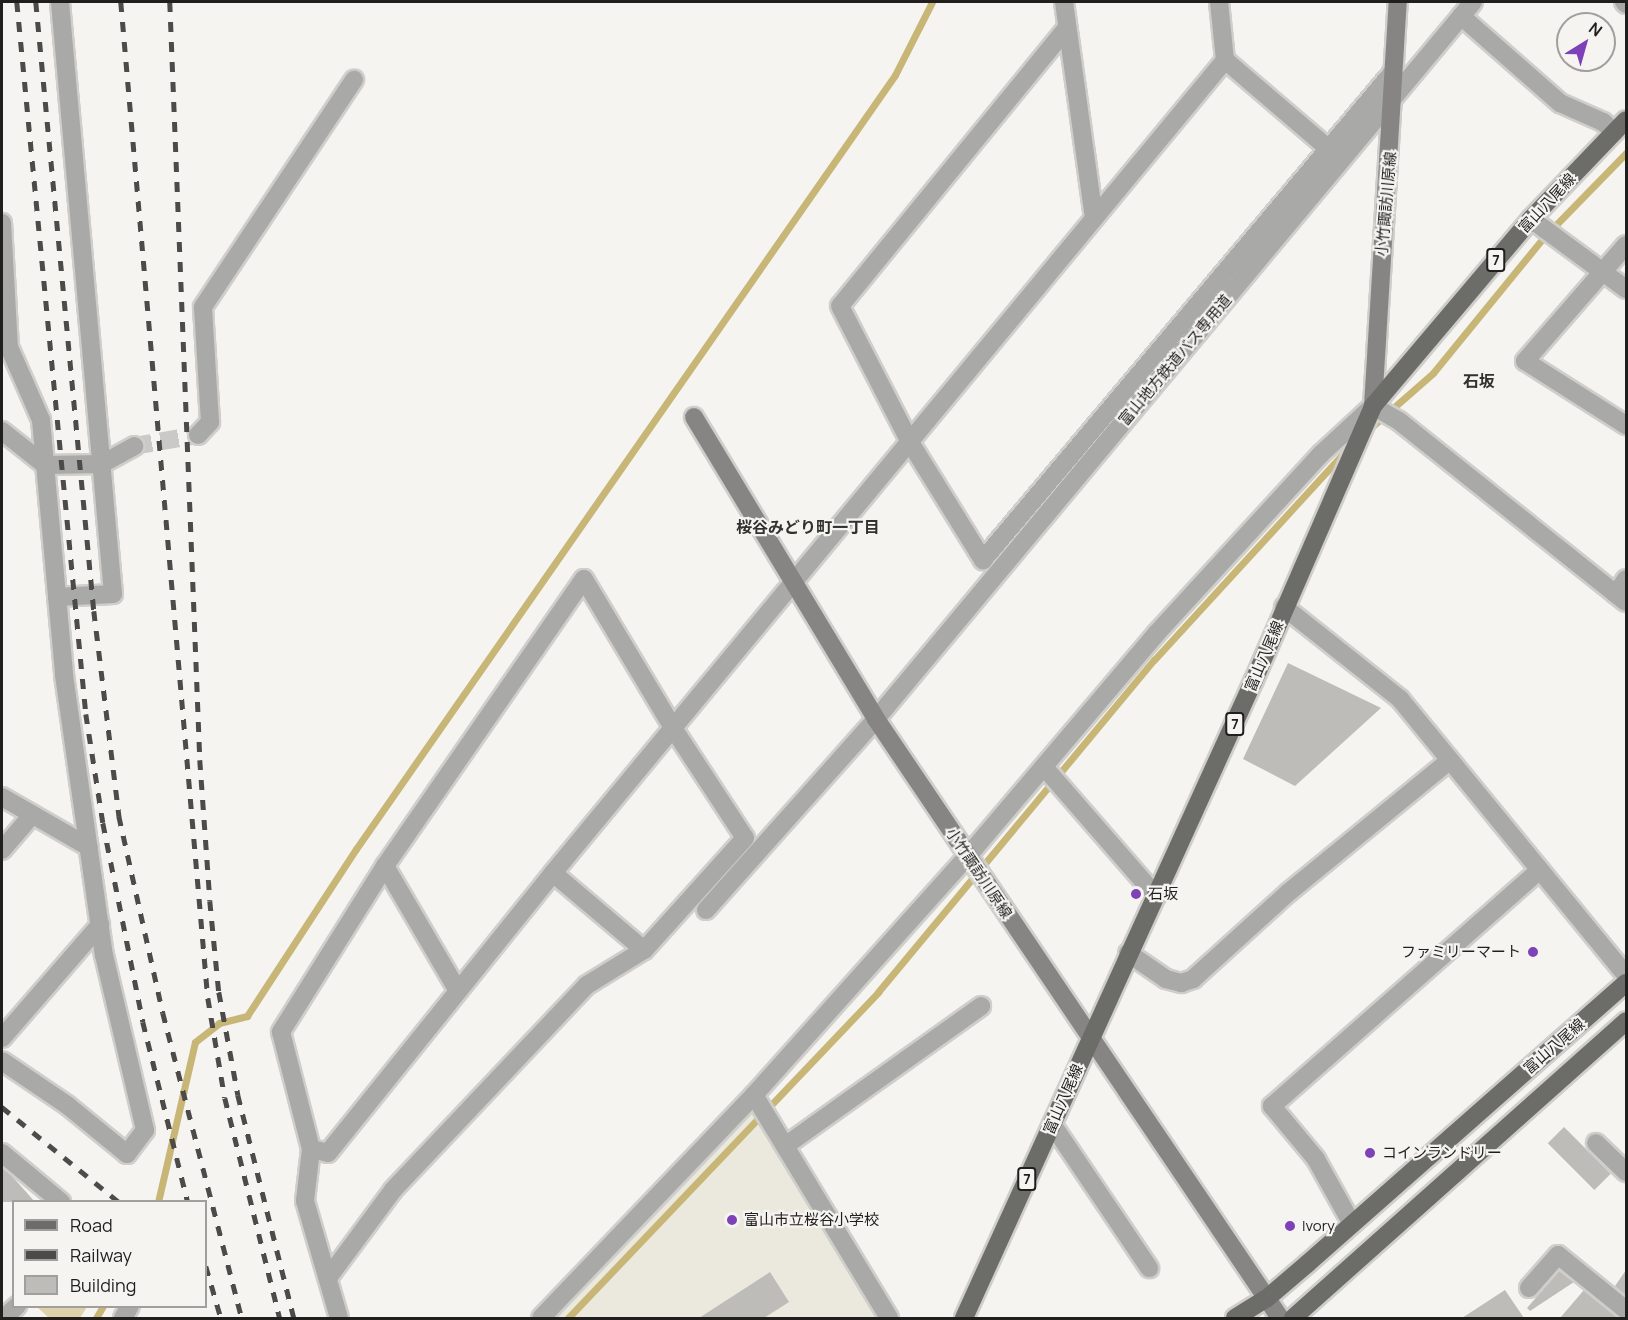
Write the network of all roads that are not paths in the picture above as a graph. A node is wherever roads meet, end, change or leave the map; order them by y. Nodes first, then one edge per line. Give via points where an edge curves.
1 (60, 2) edge
2 (1064, 2) edge
3 (1219, 2) edge
4 (1398, 2) edge
5 (1473, 2) edge
6 (1461, 16) junction
7 (1066, 29) junction
8 (1225, 60) junction
9 (1393, 72) junction
10 (354, 80) dead end
11 (1395, 95) junction
12 (1620, 126) edge
13 (1329, 149) junction
14 (1094, 218) junction
15 (1531, 219) junction
16 (2, 223) edge
17 (1626, 245) edge
18 (1602, 271) junction
19 (1626, 289) edge
20 (5, 344) edge
21 (1373, 406) junction
22 (694, 417) dead end
23 (1626, 425) edge
24 (2, 431) edge
25 (198, 435) dead end
26 (911, 444) junction
27 (134, 446) tunnel mouth
28 (45, 465) junction
29 (102, 465) junction
30 (794, 583) junction
31 (1623, 592) edge
32 (57, 597) junction
33 (1284, 607) junction
34 (876, 719) junction
35 (673, 728) junction
36 (1450, 760) junction
37 (1044, 767) junction
38 (2, 797) edge
39 (32, 815) junction
40 (89, 847) junction
41 (2, 850) edge
42 (967, 857) junction
43 (385, 866) junction
44 (1540, 870) junction
45 (553, 873) junction
46 (1156, 896) junction
47 (706, 910) dead end
48 (100, 925) junction
49 (644, 950) junction
50 (1128, 953) junction
51 (1626, 975) edge
52 (1626, 983) edge
53 (458, 991) junction
54 (981, 1006) dead end
55 (1626, 1021) edge
56 (2, 1038) edge
57 (1090, 1039) junction
58 (2, 1061) edge
59 (754, 1095) junction
60 (1052, 1124) junction
61 (1596, 1143) dead end
62 (785, 1146) junction
63 (311, 1149) junction
64 (2, 1153) edge
65 (1626, 1172) edge
66 (59, 1200) edge
67 (1352, 1224) junction
68 (1149, 1268) dead end
69 (328, 1278) junction
70 (1529, 1288) dead end
71 (1266, 1299) junction
72 (1626, 1310) edge
73 (339, 1318) edge
74 (540, 1318) edge
75 (889, 1318) edge
76 (964, 1318) edge
77 (1235, 1318) edge
78 (1280, 1318) edge
79 (1293, 1318) edge

1 - 29 street
2 - 7 street
3 - 8 street
4 - 9 main road, 小竹諏訪川原線
5 - 6 street, 富山地方鉄道バス専用道
6 - 11 street, 富山地方鉄道バス専用道
6 - 12 street via 1560,103
7 - 14 street
7 - 26 street via 840,306
8 - 13 street
8 - 14 street
9 - 11 main road, 小竹諏訪川原線
9 - 13 street
10 - 25 street via 203,307 210,422
11 - 21 main road, 小竹諏訪川原線
11 - 34 street, 富山地方鉄道バス専用道
12 - 15 main road, 富山八尾線 / 7
13 - 26 street via 983,560
14 - 26 street
15 - 18 street
15 - 21 main road, 富山八尾線 / 7
16 - 20 street
17 - 18 street
18 - 19 street
18 - 23 street via 1525,361
20 - 28 street via 41,420
21 - 31 street via 1399,421
21 - 33 main road, 富山八尾線 / 7
21 - 37 street via 1321,454 1156,634
22 - 30 main road, 小竹諏訪川原線
24 - 28 street
26 - 30 street
27 - 29 street
28 - 29 street
28 - 32 street
29 - 32 street via 113,594
30 - 34 main road, 小竹諏訪川原線
30 - 35 street
32 - 40 street
33 - 36 street via 1400,699
33 - 46 main road, 富山八尾線 / 7
34 - 42 main road, 小竹諏訪川原線
34 - 47 street, 富山地方鉄道バス専用道
35 - 43 street via 584,579
35 - 45 street
35 - 49 street via 746,838
36 - 44 street
36 - 50 street via 1289,892 1193,980 1181,983 1166,978
37 - 42 street
37 - 46 street
38 - 39 street
39 - 40 street
39 - 41 street
40 - 48 street
42 - 57 main road, 小竹諏訪川原線
42 - 59 street
43 - 53 street
43 - 63 street via 281,1032
44 - 51 street
44 - 67 street via 1272,1106 1316,1159
45 - 49 street
45 - 53 street
46 - 50 main road, 富山八尾線 / 7
48 - 56 street
48 - 58 street via 145,1130 127,1154 67,1105
49 - 69 street via 587,985 393,1190
50 - 57 main road, 富山八尾線 / 7
52 - 67 main road, 富山八尾線
53 - 63 street via 328,1154
54 - 62 street
55 - 79 main road, 富山八尾線
57 - 60 main road, 富山八尾線 / 7
57 - 71 main road, 小竹諏訪川原線
59 - 62 street
59 - 74 street
60 - 68 street
60 - 76 main road, 富山八尾線 / 7
61 - 65 street
62 - 75 street
63 - 69 street via 305,1201
64 - 66 street
67 - 71 main road, 富山八尾線
69 - 73 street
70 - 72 street via 1558,1255
71 - 77 main road, 富山八尾線
71 - 78 main road, 小竹諏訪川原線

